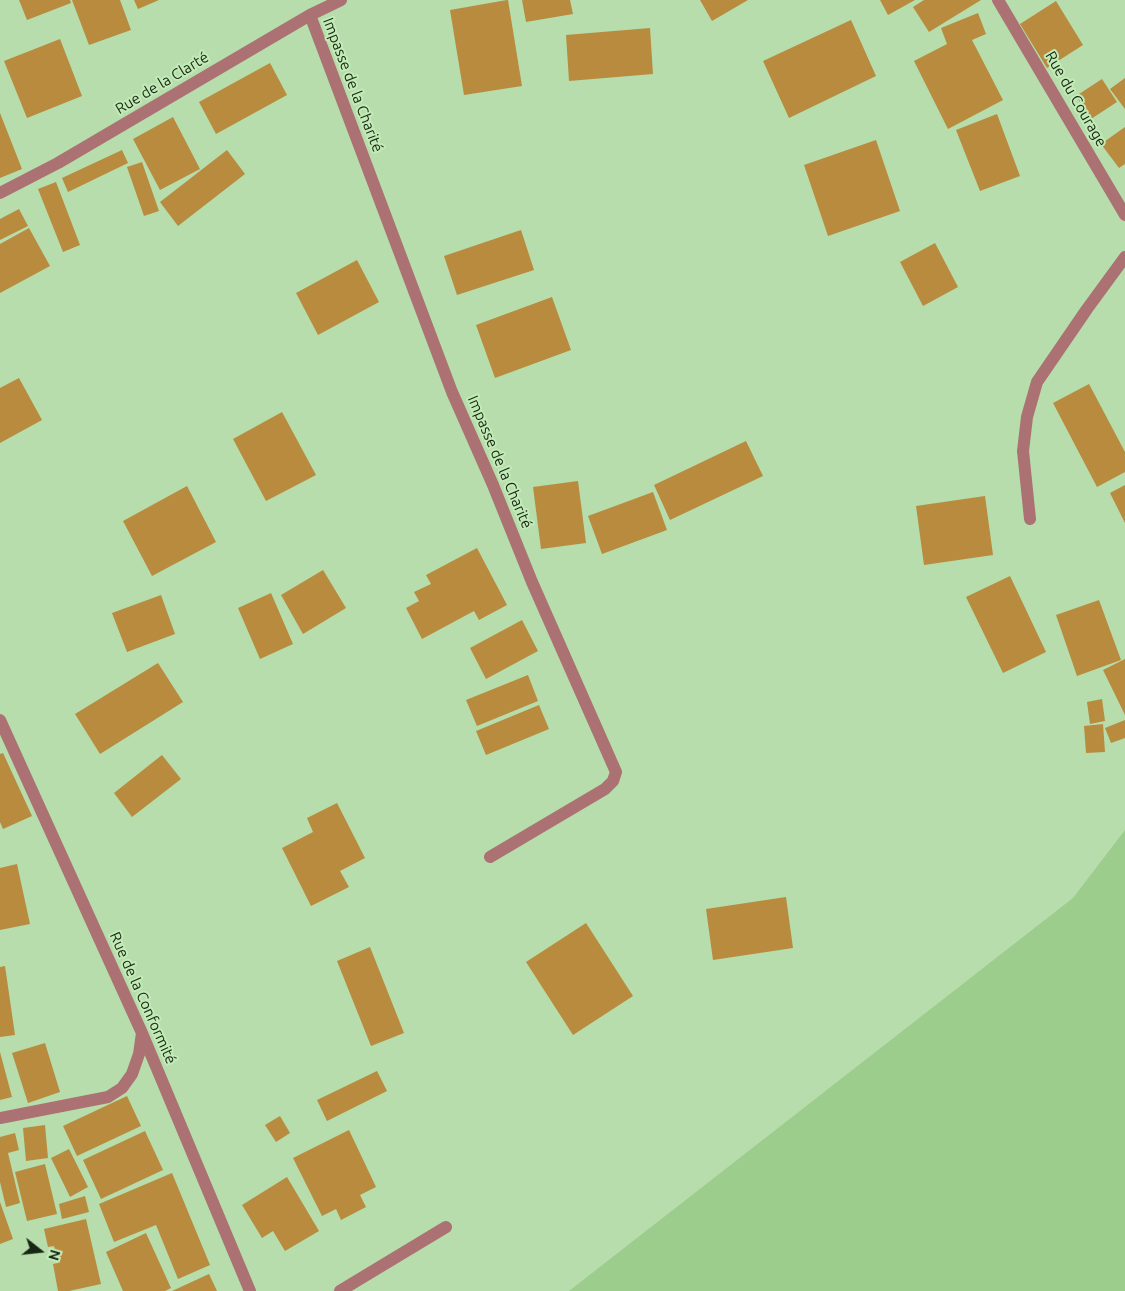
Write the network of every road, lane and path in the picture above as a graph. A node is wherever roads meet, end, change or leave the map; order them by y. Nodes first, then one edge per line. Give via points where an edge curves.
1 (341, 0) edge
2 (998, 0) edge
3 (310, 15) junction
4 (0, 193) edge
5 (1125, 215) edge
6 (1125, 257) edge
7 (1030, 519) dead end
8 (0, 720) edge
9 (490, 857) dead end
10 (142, 1033) junction
11 (0, 1118) edge
12 (446, 1227) dead end
13 (250, 1291) edge
14 (340, 1291) edge

1 - 3 street, Rue de la Clarté
2 - 5 street, Rue du Courage
3 - 4 street, Rue de la Clarté via 58,163
3 - 9 street, Impasse de la Charité via 452,392 616,772 605,790
6 - 7 street via 1037,382 1027,417 1023,451
8 - 10 street, Rue de la Conformité
10 - 11 street via 132,1074 122,1088 108,1097
10 - 13 street, Rue de la Conformité
12 - 14 street

